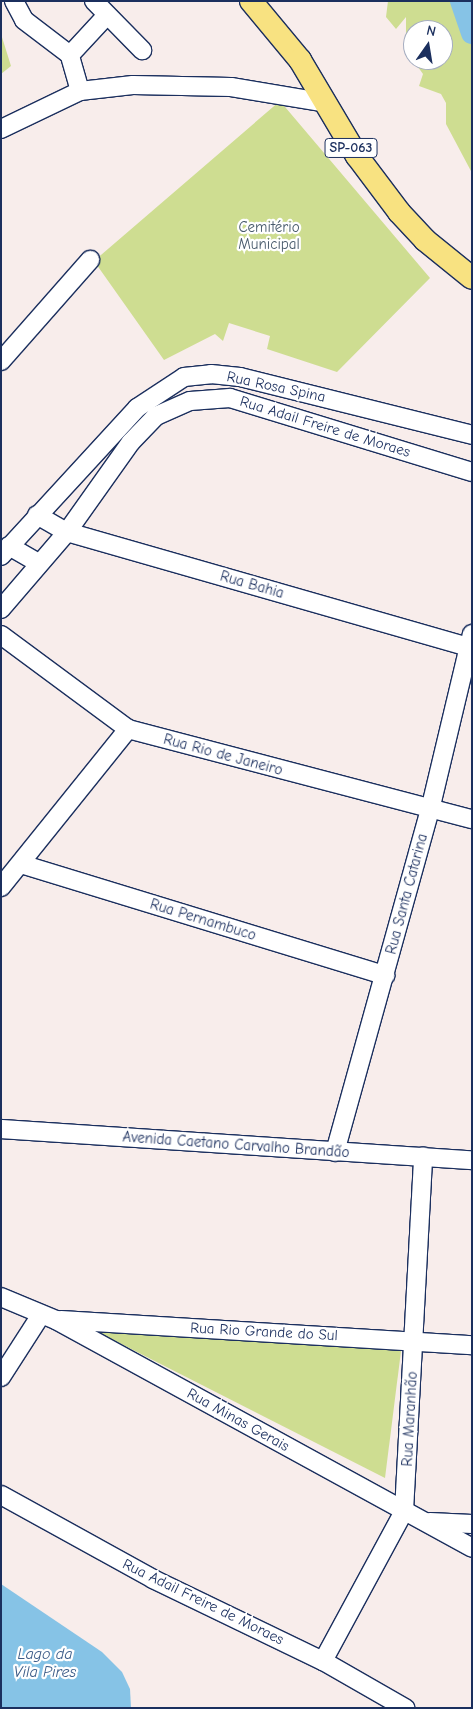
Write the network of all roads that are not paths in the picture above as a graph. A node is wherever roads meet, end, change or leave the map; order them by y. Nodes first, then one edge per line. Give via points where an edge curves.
1 (14, 1) edge
2 (94, 1) edge
3 (251, 1) edge
4 (107, 15) junction
5 (142, 50) dead end
6 (70, 55) junction
7 (80, 90) junction
8 (322, 102) junction
9 (1, 129) edge
10 (90, 260) dead end
11 (472, 278) edge
12 (1, 361) edge
13 (472, 435) edge
14 (472, 472) edge
15 (38, 515) junction
16 (67, 532) junction
17 (5, 551) edge
18 (38, 563) junction
19 (1, 609) edge
20 (1, 634) edge
21 (470, 641) edge
22 (128, 729) junction
23 (430, 810) junction
24 (472, 819) edge
25 (20, 864) junction
26 (1, 888) edge
27 (385, 975) junction
28 (1, 1129) edge
29 (335, 1152) junction
30 (423, 1157) junction
31 (472, 1160) edge
32 (1, 1297) edge
33 (48, 1317) junction
34 (414, 1341) junction
35 (472, 1344) edge
36 (1, 1377) edge
37 (1, 1495) edge
38 (404, 1511) junction
39 (424, 1522) junction
40 (472, 1524) edge
41 (472, 1548) edge
42 (323, 1661) junction
43 (405, 1708) edge

1 - 6 street via 24,20
2 - 4 street
3 - 8 main road, SP-063 via 300,60
4 - 5 street
4 - 6 street
6 - 7 street
7 - 8 street via 133,85 232,88
7 - 9 street
8 - 11 main road, SP-063 via 399,212 425,240
10 - 12 street
13 - 15 street, Rua Rosa Spina via 240,377 211,374 184,377 137,408
14 - 16 street, Rua Adail Freire de Moraes via 230,398 190,401 156,416
15 - 16 street, Rua Bahia
15 - 17 street, Rua Rosa Spina
16 - 18 street, Rua Adail Freire de Moraes
16 - 21 street, Rua Bahia
17 - 18 street
18 - 19 street, Rua Adail Freire de Moraes
20 - 22 street, Rua Rio de Janeiro
21 - 23 street, Rua Santa Catarina
22 - 23 street, Rua Rio de Janeiro
22 - 25 street
23 - 24 street, Rua Rio de Janeiro
23 - 27 street, Rua Santa Catarina
25 - 26 street
25 - 27 street, Rua Pernambuco
27 - 29 street, Rua Santa Catarina
28 - 29 street, Avenida Caetano Carvalho Brandão
29 - 30 street, Avenida Caetano Carvalho Brandão
30 - 31 street, Avenida Caetano Carvalho Brandão
30 - 34 street, Rua Maranhão
32 - 33 street, Rua Minas Gerais
33 - 34 street, Rua Rio Grande do Sul
33 - 36 street
33 - 38 street, Rua Minas Gerais
34 - 35 street, Rua Rio Grande do Sul
34 - 38 street, Rua Maranhão
37 - 42 street, Rua Adail Freire de Moraes via 153,1579
38 - 39 street, Rua Minas Gerais
38 - 42 street, Rua Maranhão
39 - 40 street
39 - 41 street, Rua Minas Gerais
42 - 43 street, Rua Adail Freire de Moraes

